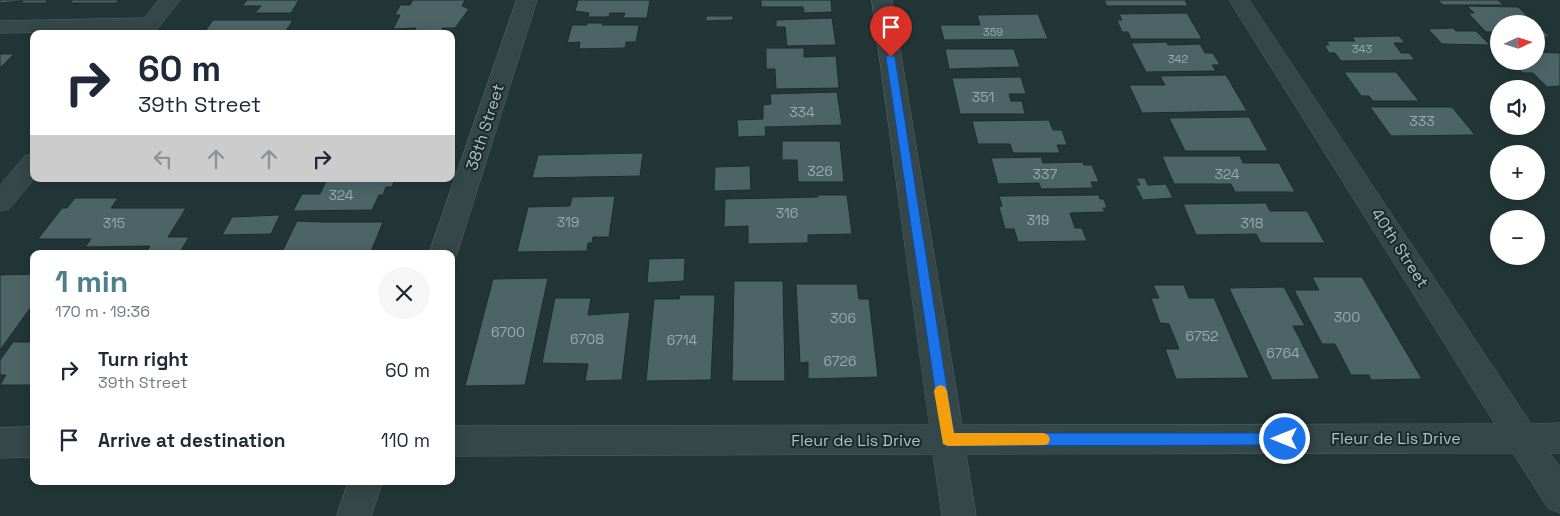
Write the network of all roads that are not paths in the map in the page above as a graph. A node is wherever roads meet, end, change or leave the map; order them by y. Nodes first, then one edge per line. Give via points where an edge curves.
1 (170, 0) edge
2 (527, 0) edge
3 (882, 0) edge
4 (1239, 0) edge
5 (0, 27) edge
6 (146, 29) edge
7 (30, 167) edge
8 (0, 202) edge
9 (444, 250) edge
10 (1523, 438) junction
11 (1560, 438) edge
12 (948, 440) junction
13 (455, 441) edge
14 (30, 442) edge
15 (0, 443) edge
16 (365, 485) edge
17 (1560, 497) edge
18 (354, 516) edge
19 (959, 516) edge

1 - 6 street
2 - 9 street, 38th Street
3 - 12 street
4 - 10 street, 40th Street
5 - 6 street
7 - 8 street
10 - 11 street, Fleur de Lis Drive
10 - 12 street, Fleur de Lis Drive
10 - 17 street, 40th Street
12 - 13 street, Fleur de Lis Drive
12 - 19 street
14 - 15 street
16 - 18 street

